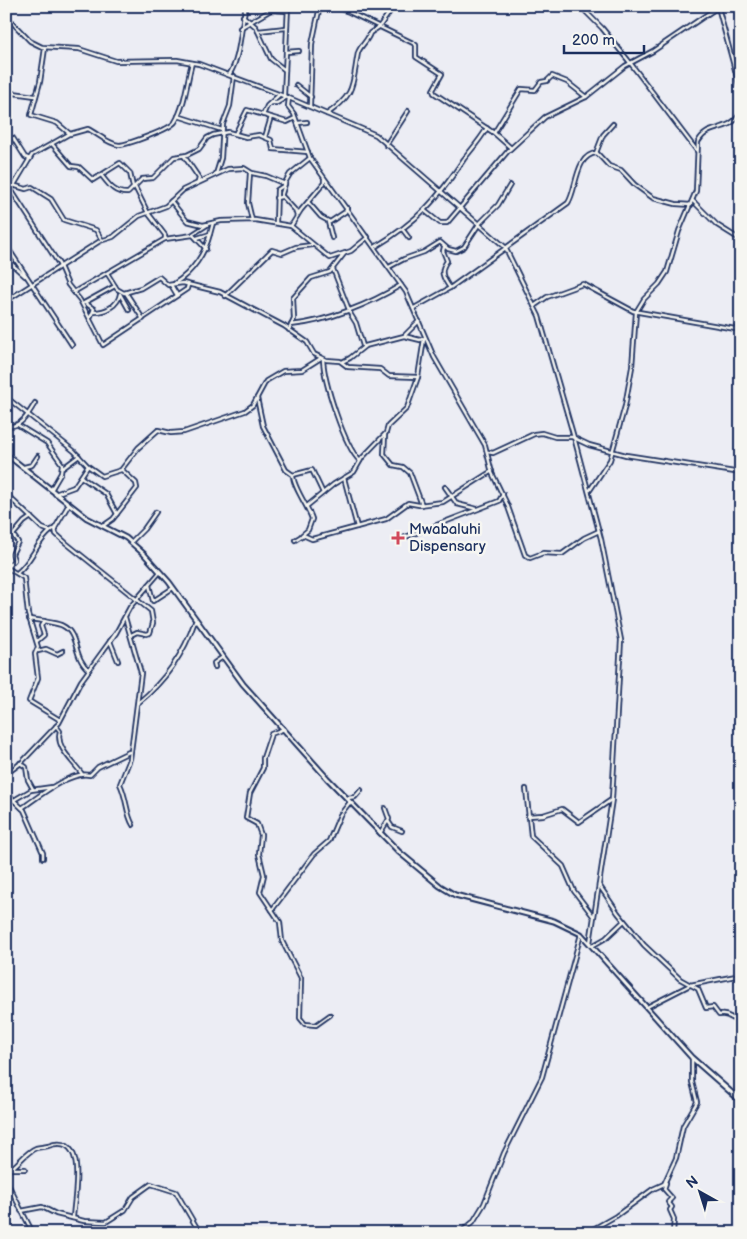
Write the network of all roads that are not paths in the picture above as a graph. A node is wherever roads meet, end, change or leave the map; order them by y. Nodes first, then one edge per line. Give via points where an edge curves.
1 (246, 6) edge
2 (288, 6) edge
3 (320, 6) edge
4 (332, 6) edge
5 (394, 6) edge
6 (580, 6) edge
7 (718, 6) edge
8 (288, 11) junction
9 (6, 16) edge
10 (243, 16) junction
11 (251, 22) junction
12 (379, 27) junction
13 (240, 28) junction
14 (286, 28) junction
15 (258, 31) junction
16 (45, 48) junction
17 (299, 50) dead end
18 (286, 52) junction
19 (192, 63) junction
20 (630, 63) junction
21 (286, 70) junction
22 (229, 75) junction
23 (234, 76) junction
24 (296, 86) dead end
25 (6, 92) edge
26 (741, 92) edge
27 (279, 95) junction
28 (35, 96) junction
29 (287, 97) junction
30 (310, 97) junction
31 (586, 98) junction
32 (270, 103) junction
33 (310, 106) junction
34 (408, 111) dead end
35 (741, 113) edge
36 (327, 114) junction
37 (264, 115) junction
38 (178, 116) junction
39 (271, 117) junction
40 (296, 118) junction
41 (307, 122) dead end
42 (298, 123) junction
43 (613, 124) dead end
44 (487, 128) junction
45 (223, 132) junction
46 (494, 133) junction
47 (70, 134) junction
48 (235, 134) junction
49 (265, 137) junction
50 (13, 138) dead end
51 (52, 144) junction
52 (386, 145) junction
53 (511, 148) junction
54 (697, 151) junction
55 (308, 152) junction
56 (596, 153) junction
57 (184, 156) junction
58 (310, 158) junction
59 (30, 159) junction
60 (249, 171) junction
61 (216, 174) junction
62 (102, 176) junction
63 (324, 178) junction
64 (7, 183) edge
65 (198, 183) junction
66 (324, 183) junction
67 (329, 183) junction
68 (285, 184) junction
69 (14, 185) junction
70 (510, 185) dead end
71 (134, 187) junction
72 (441, 192) junction
73 (282, 196) junction
74 (276, 198) junction
75 (171, 201) junction
76 (693, 201) junction
77 (308, 202) junction
78 (691, 205) junction
79 (347, 208) junction
80 (460, 208) junction
81 (425, 211) junction
82 (148, 212) junction
83 (345, 212) junction
84 (350, 212) junction
85 (298, 216) junction
86 (252, 220) junction
87 (328, 222) junction
88 (276, 223) junction
89 (212, 224) junction
90 (479, 224) junction
91 (207, 225) junction
92 (292, 226) junction
93 (403, 230) junction
94 (191, 234) junction
95 (210, 234) junction
96 (368, 237) junction
97 (197, 238) junction
98 (332, 238) dead end
99 (409, 238) dead end
100 (165, 239) junction
101 (741, 240) edge
102 (102, 241) junction
103 (6, 245) edge
104 (313, 245) junction
105 (444, 246) junction
106 (375, 247) junction
107 (505, 247) junction
108 (206, 249) junction
109 (344, 253) junction
110 (6, 259) edge
111 (389, 267) junction
112 (60, 268) junction
113 (333, 268) junction
114 (107, 273) junction
115 (26, 276) junction
116 (173, 284) junction
117 (188, 284) junction
118 (32, 285) junction
119 (402, 285) junction
120 (115, 286) junction
121 (450, 288) junction
122 (74, 292) junction
123 (119, 292) junction
124 (126, 293) junction
125 (177, 295) junction
126 (226, 296) junction
127 (80, 300) junction
128 (6, 301) edge
129 (84, 303) junction
130 (534, 306) junction
131 (414, 308) junction
132 (349, 309) junction
133 (129, 310) dead end
134 (94, 312) junction
135 (636, 312) junction
136 (90, 318) junction
137 (142, 319) junction
138 (419, 320) junction
139 (291, 325) junction
140 (289, 330) junction
141 (741, 330) edge
142 (405, 336) junction
143 (427, 336) junction
144 (424, 339) junction
145 (72, 345) dead end
146 (363, 346) junction
147 (322, 358) junction
148 (342, 362) junction
149 (418, 377) junction
150 (6, 396) edge
151 (257, 398) junction
152 (35, 403) dead end
153 (28, 413) junction
154 (18, 425) junction
155 (6, 430) edge
156 (385, 434) junction
157 (575, 439) junction
158 (488, 452) junction
159 (612, 452) junction
160 (6, 454) edge
161 (38, 456) dead end
162 (79, 456) junction
163 (360, 461) junction
164 (88, 466) junction
165 (22, 467) junction
166 (63, 468) junction
167 (122, 469) junction
168 (492, 471) junction
169 (741, 473) edge
170 (293, 475) junction
171 (81, 476) junction
172 (344, 478) junction
173 (445, 488) dead end
174 (51, 490) junction
175 (590, 492) junction
176 (323, 493) junction
177 (55, 494) junction
178 (503, 494) junction
179 (7, 495) edge
180 (451, 497) junction
181 (69, 504) junction
182 (422, 505) junction
183 (307, 506) junction
184 (478, 510) junction
185 (156, 512) dead end
186 (118, 514) junction
187 (31, 517) junction
188 (103, 526) junction
189 (357, 527) junction
190 (54, 529) junction
191 (599, 531) junction
192 (6, 532) edge
193 (56, 534) junction
194 (13, 535) junction
195 (46, 535) junction
196 (301, 536) junction
197 (403, 538) dead end
198 (295, 540) dead end
199 (131, 542) junction
200 (7, 567) edge
201 (160, 572) junction
202 (17, 573) junction
203 (150, 585) junction
204 (173, 588) junction
205 (136, 600) junction
206 (125, 617) junction
207 (29, 619) junction
208 (195, 620) junction
209 (44, 621) junction
210 (131, 635) junction
211 (110, 640) junction
212 (37, 641) junction
213 (63, 651) dead end
214 (36, 652) junction
215 (222, 657) junction
216 (118, 661) dead end
217 (215, 666) dead end
218 (89, 670) junction
219 (138, 703) junction
220 (60, 720) junction
221 (56, 726) junction
222 (284, 730) junction
223 (130, 752) junction
224 (20, 763) junction
225 (6, 774) edge
226 (82, 774) junction
227 (52, 787) junction
228 (33, 789) junction
229 (526, 789) dead end
230 (361, 790) dead end
231 (6, 793) edge
232 (346, 798) junction
233 (612, 799) junction
234 (14, 800) junction
235 (350, 802) junction
236 (22, 808) junction
237 (385, 808) dead end
238 (528, 816) junction
239 (388, 820) junction
240 (133, 825) dead end
241 (402, 831) dead end
242 (380, 833) junction
243 (43, 858) dead end
244 (598, 884) junction
245 (272, 910) junction
246 (593, 916) junction
247 (624, 921) junction
248 (581, 934) junction
249 (591, 945) junction
250 (741, 975) edge
251 (690, 985) junction
252 (646, 1008) junction
253 (330, 1015) dead end
254 (741, 1026) edge
255 (692, 1058) junction
256 (741, 1101) edge
257 (11, 1169) junction
258 (25, 1169) dead end
259 (6, 1172) edge
260 (6, 1180) edge
261 (667, 1181) junction
262 (21, 1211) junction
263 (73, 1218) junction
264 (33, 1233) edge
265 (200, 1233) edge
266 (460, 1233) edge
267 (586, 1233) edge
268 (673, 1233) edge

1 - 10 street
2 - 8 street
3 - 30 street via 312,44
4 - 12 street
5 - 12 street
6 - 20 street
7 - 20 street
7 - 26 street
8 - 11 street via 271,10
8 - 14 street
9 - 16 street via 30,41
10 - 11 street
10 - 13 street
11 - 13 street
11 - 15 street
12 - 36 street via 370,33 368,41 359,50 350,95
12 - 44 street via 416,45 416,57 442,74 434,93
13 - 22 street via 236,63
14 - 15 street
14 - 18 street
15 - 21 street via 271,59
16 - 19 street via 81,50 116,61 177,60
16 - 28 street
17 - 18 street
18 - 21 street
19 - 22 street
19 - 38 street
20 - 31 street
20 - 54 street
21 - 29 street
22 - 23 street
23 - 27 street
23 - 45 street
24 - 30 street
25 - 28 street
27 - 29 street
27 - 32 street
28 - 47 street via 30,113 33,117 57,123
29 - 32 street
29 - 33 street
29 - 40 street
30 - 33 street
31 - 46 street via 567,82 552,76 535,90 521,88
31 - 53 street via 545,117
32 - 37 street
33 - 36 street
34 - 52 street
35 - 54 street via 729,126 702,135
36 - 52 street via 372,133
37 - 39 street
37 - 48 street via 246,110
38 - 45 street
38 - 47 street via 169,128 120,145 88,129
39 - 40 street via 287,122
39 - 49 street
40 - 42 street
41 - 42 street
42 - 55 street
43 - 56 street via 604,134
44 - 46 street
44 - 72 street
45 - 48 street
45 - 57 street via 209,137 201,147
45 - 61 street
46 - 53 street
47 - 51 street
48 - 49 street
49 - 55 street via 271,141 273,149
50 - 59 street via 25,157
51 - 59 street
51 - 62 street via 71,166 79,167 91,179
52 - 72 street
53 - 80 street
54 - 76 street via 697,186
55 - 58 street
56 - 78 street via 653,198
56 - 107 street via 581,165 568,203
57 - 65 street via 199,178
57 - 71 street via 174,157 153,178 142,179
58 - 63 street
58 - 68 street via 290,174
59 - 69 street
60 - 61 street via 234,168
60 - 68 street
60 - 86 street via 248,202
61 - 65 street
62 - 71 street via 112,189 121,193 130,192
62 - 71 street via 120,163 130,173
63 - 66 street
63 - 67 street
64 - 69 street
64 - 112 street
65 - 75 street
66 - 67 street
66 - 77 street
67 - 79 street
68 - 73 street
68 - 74 street via 276,190
69 - 102 street via 26,189 32,187 51,199 64,220 96,230
70 - 90 street via 492,213
71 - 82 street
72 - 80 street
72 - 81 street
73 - 74 street
73 - 85 street
74 - 88 street
75 - 82 street via 163,208
75 - 91 street via 187,221
76 - 78 street
76 - 101 street via 717,225
77 - 85 street
77 - 87 street
78 - 135 street via 678,231 667,272
79 - 83 street
79 - 84 street
80 - 81 street via 443,224
80 - 90 street
81 - 93 street
82 - 100 street
82 - 102 street
83 - 84 street
83 - 87 street
84 - 96 street
85 - 92 street
86 - 88 street
86 - 89 street
87 - 98 street
88 - 92 street
89 - 91 street
89 - 95 street
90 - 105 street via 464,247 455,251
90 - 107 street
91 - 94 street
92 - 104 street
93 - 99 street
93 - 106 street
94 - 97 street
94 - 100 street
95 - 97 street
95 - 108 street
96 - 106 street
96 - 109 street
97 - 108 street
100 - 114 street
102 - 112 street
103 - 115 street
104 - 109 street via 328,258
104 - 126 street via 282,253 272,250
105 - 111 street via 439,242
105 - 121 street via 442,251 447,261 442,277
106 - 111 street
107 - 121 street
107 - 130 street
108 - 116 street via 191,271
109 - 113 street
110 - 115 street
111 - 119 street
112 - 118 street
112 - 122 street
113 - 132 street
113 - 139 street via 308,280 293,298
114 - 120 street
114 - 122 street
115 - 118 street
116 - 117 street
116 - 124 street via 167,285 159,277
116 - 125 street
117 - 125 street via 187,289
117 - 126 street
118 - 128 street
118 - 145 street
119 - 131 street
119 - 132 street
120 - 123 street
120 - 129 street
121 - 131 street
122 - 127 street
123 - 124 street
123 - 133 street
123 - 134 street via 119,300 113,306
124 - 137 street
125 - 137 street
126 - 140 street
127 - 129 street
127 - 136 street
129 - 134 street
130 - 135 street via 547,297 583,284
130 - 157 street
131 - 138 street
132 - 139 street
132 - 146 street
134 - 136 street
135 - 141 street
135 - 159 street via 631,373
136 - 137 street via 103,345
138 - 142 street
138 - 143 street
139 - 140 street
140 - 147 street
142 - 144 street
142 - 146 street
143 - 144 street
143 - 158 street via 434,357
144 - 149 street
146 - 148 street
147 - 148 street
147 - 151 street via 302,370 282,372 264,384
147 - 163 street via 339,423
148 - 149 street via 348,367 380,369 392,377
149 - 156 street via 407,408 388,425
150 - 153 street
151 - 167 street via 245,411 211,424 177,433 158,430
151 - 170 street via 263,426 286,470
152 - 153 street
153 - 154 street
153 - 162 street
154 - 155 street
154 - 166 street via 47,443
156 - 163 street
156 - 182 street via 384,454 394,466 403,467 410,473
157 - 158 street via 538,433 493,453
157 - 159 street
157 - 175 street
158 - 168 street
159 - 169 street
159 - 175 street
160 - 165 street
161 - 165 street via 32,465
162 - 164 street
162 - 166 street
163 - 172 street via 354,472
164 - 167 street via 102,476
164 - 171 street
165 - 174 street
166 - 174 street
167 - 186 street via 137,486
168 - 178 street
168 - 180 street
170 - 176 street via 312,470
170 - 183 street
171 - 177 street via 74,487
171 - 186 street via 106,494
172 - 176 street
172 - 189 street
173 - 180 street
174 - 177 street
175 - 191 street
176 - 183 street
177 - 181 street
178 - 184 street via 499,501
178 - 191 street via 528,558 543,553 562,554
179 - 187 street
180 - 182 street
180 - 184 street via 458,505
181 - 188 street
181 - 190 street
182 - 189 street via 405,504 386,519
183 - 196 street via 312,520
184 - 197 street
185 - 199 street
186 - 188 street
187 - 190 street via 43,529
187 - 194 street
188 - 199 street
189 - 196 street via 310,540
190 - 193 street
190 - 195 street
191 - 233 street via 621,640
192 - 194 street
193 - 195 street
193 - 205 street
194 - 200 street via 18,542 12,555 14,560
195 - 202 street via 28,564
196 - 198 street
199 - 201 street
200 - 202 street
201 - 203 street
201 - 204 street
202 - 207 street via 24,578
203 - 204 street via 153,601
203 - 205 street
204 - 208 street
205 - 206 street
205 - 210 street via 151,611 152,629 147,634 137,632
206 - 210 street
206 - 211 street
207 - 209 street
207 - 212 street
208 - 215 street
208 - 219 street via 178,660 156,688
209 - 212 street via 44,635
209 - 218 street via 65,627 73,638 80,663
210 - 219 street via 140,670
211 - 216 street
211 - 218 street
212 - 214 street
213 - 214 street via 57,654 46,649
214 - 220 street via 38,678 30,702
215 - 217 street via 214,663
215 - 222 street
218 - 220 street
219 - 223 street
220 - 221 street
221 - 224 street
221 - 226 street via 65,752
222 - 232 street
222 - 245 street via 272,734 263,758 263,768 250,793 246,816 248,821 257,824 260,834 259,852 264,875 260,892
223 - 226 street via 98,767 90,775
223 - 240 street via 120,784
224 - 225 street
224 - 228 street via 26,767
226 - 227 street
227 - 228 street
227 - 236 street
228 - 234 street
229 - 238 street
230 - 232 street
231 - 234 street
232 - 235 street
233 - 238 street via 578,822 562,809
233 - 244 street
234 - 236 street
235 - 242 street
235 - 245 street via 336,822 329,841 314,854
236 - 243 street
237 - 239 street
238 - 246 street via 531,836 563,866 574,891
239 - 241 street via 392,827
239 - 242 street
242 - 248 street via 410,862 455,895 554,921
244 - 246 street
244 - 247 street
245 - 253 street via 281,925 281,938 289,958 301,978 300,1019 305,1024 316,1025
246 - 249 street
247 - 249 street via 606,938
247 - 251 street via 680,979
248 - 249 street
248 - 266 street via 542,1077 504,1153 484,1204
249 - 252 street
250 - 251 street
251 - 252 street
251 - 254 street via 698,989 706,1008 714,1007 718,1015 725,1014
252 - 255 street
255 - 256 street
255 - 261 street via 692,1082 697,1102 683,1126
257 - 258 street
257 - 259 street
257 - 263 street via 37,1148 61,1142 69,1147 77,1181
260 - 262 street
261 - 267 street
261 - 268 street via 664,1189 672,1198 668,1202 672,1207
262 - 263 street via 42,1207
262 - 264 street
263 - 265 street via 106,1222 125,1210 135,1195 151,1184 176,1192

